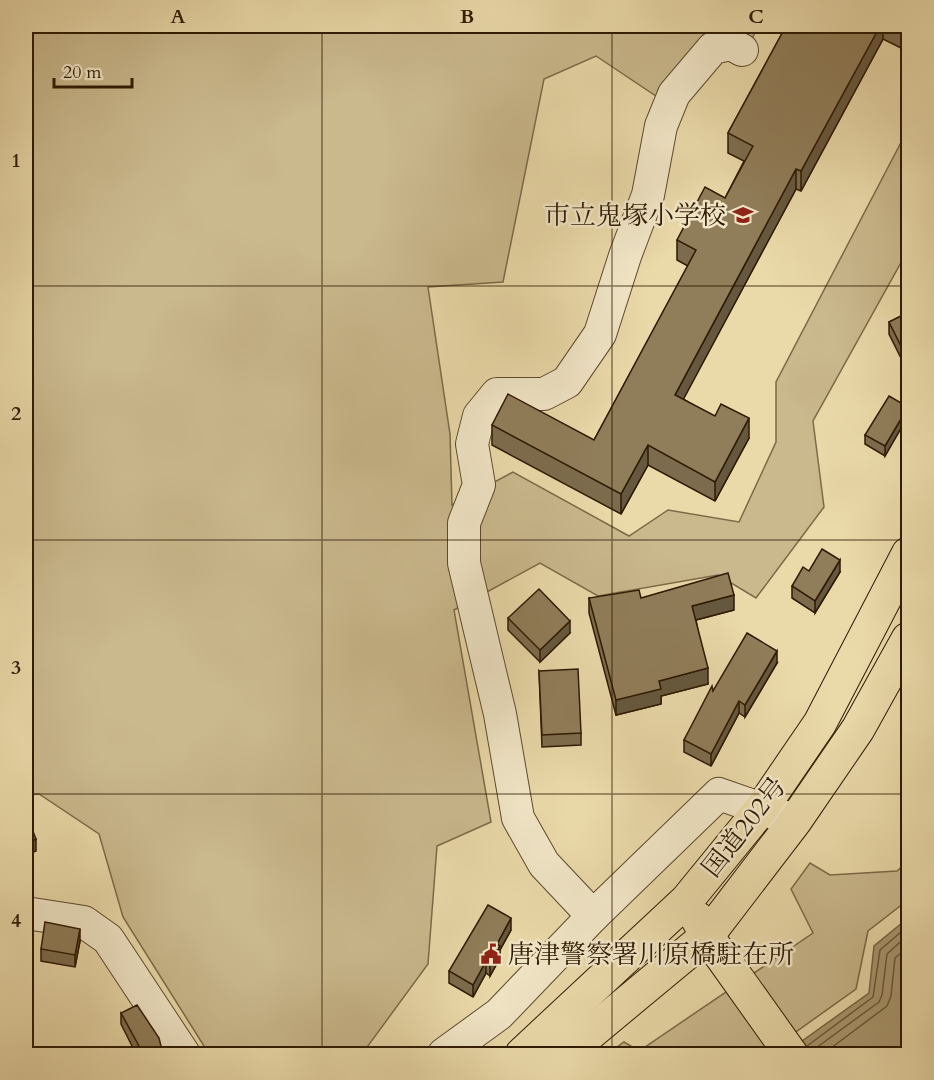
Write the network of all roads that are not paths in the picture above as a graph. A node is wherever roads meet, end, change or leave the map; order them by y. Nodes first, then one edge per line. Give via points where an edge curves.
1 (742, 50) dead end
2 (909, 554) edge
3 (909, 639) edge
4 (762, 808) junction
5 (795, 821) junction
6 (687, 900) junction
7 (26, 913) edge
8 (593, 916) junction
9 (707, 936) junction
10 (184, 1054) edge
11 (444, 1054) edge
12 (522, 1054) edge
13 (565, 1054) edge
14 (791, 1054) edge

1 - 8 street via 731,44 713,48 674,94 661,126 648,195 600,334 567,382 544,394 497,394 479,416 472,444 479,485 464,523 464,563 500,714 518,818 544,864
2 - 4 highway, 国道202号 via 820,723
3 - 5 highway, 国道202号 via 858,729
4 - 5 street
4 - 6 highway, 国道202号
4 - 8 street via 719,794
5 - 9 highway, 国道202号
6 - 9 highway
6 - 12 highway, 国道202号
7 - 10 street via 84,922 108,939
8 - 11 street via 499,1014
9 - 13 highway, 国道202号
9 - 14 highway

